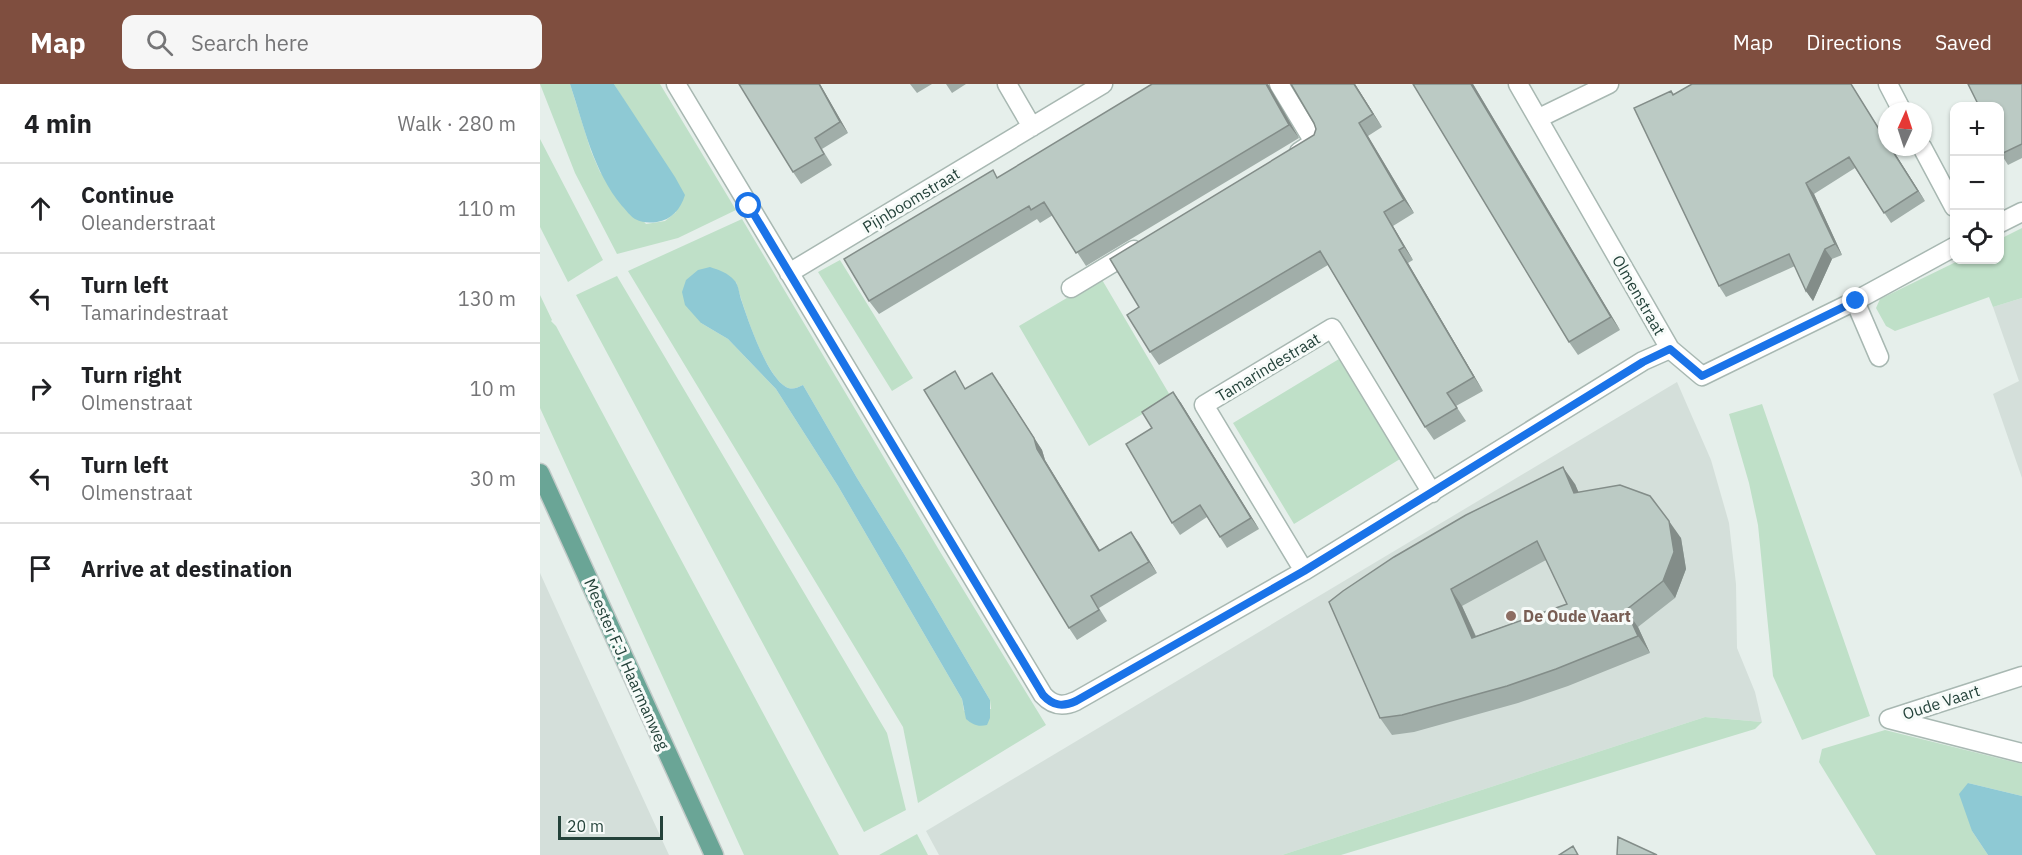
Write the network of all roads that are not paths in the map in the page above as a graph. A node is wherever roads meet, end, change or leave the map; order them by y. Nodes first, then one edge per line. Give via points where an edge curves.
1 (676, 84) edge
2 (1007, 84) edge
3 (1103, 84) edge
4 (1279, 84) edge
5 (1518, 84) edge
6 (1609, 84) edge
7 (1888, 84) edge
8 (1897, 102) edge
9 (1539, 118) junction
10 (1032, 127) junction
11 (1927, 156) edge
12 (1284, 161) edge
13 (1950, 200) edge
14 (2022, 212) edge
15 (2004, 221) edge
16 (1152, 240) edge
17 (1950, 249) edge
18 (789, 273) junction
19 (1071, 288) dead end
20 (1856, 301) junction
21 (1670, 349) junction
22 (1879, 357) dead end
23 (540, 473) edge
24 (1432, 493) junction
25 (1304, 571) junction
26 (2022, 676) edge
27 (2022, 753) edge
28 (714, 855) edge

1 - 18 street
2 - 10 street
3 - 10 street, Pijnboomstraat
4 - 12 street via 1314,142
5 - 9 street, Olmenstraat
6 - 9 street
7 - 8 street
9 - 21 street, Olmenstraat
10 - 18 street, Pijnboomstraat
11 - 13 street
14 - 15 street
16 - 19 street
17 - 20 street, Olmenstraat
18 - 25 street via 1048,700 1062,706 1076,701
20 - 21 street, Olmenstraat via 1702,376
20 - 22 street
21 - 24 street
23 - 28 main road, Meester F.J. Haarmanweg
24 - 25 street
24 - 25 street, Tamarindestraat via 1332,328 1204,405
26 - 27 street, Oude Vaart via 1889,718

